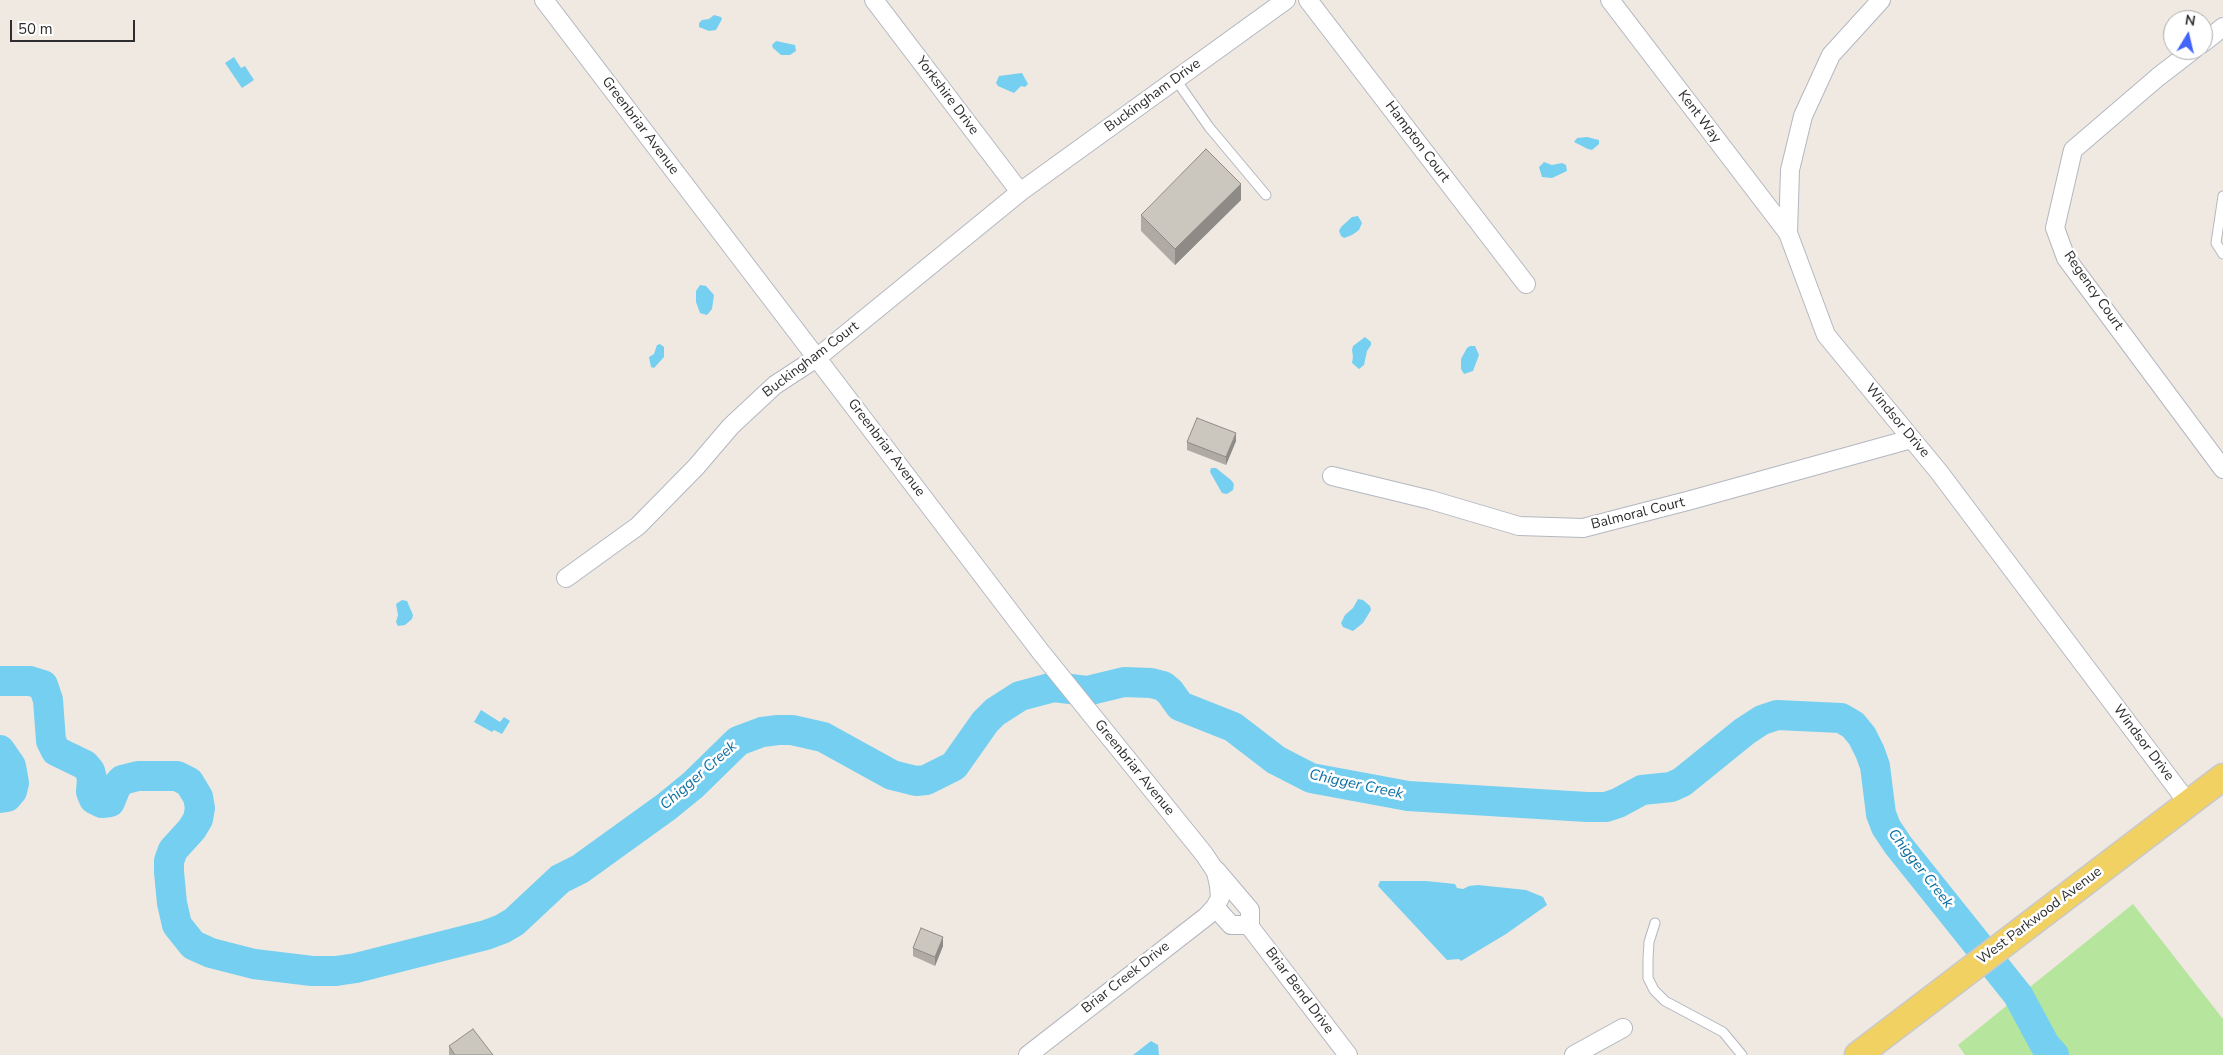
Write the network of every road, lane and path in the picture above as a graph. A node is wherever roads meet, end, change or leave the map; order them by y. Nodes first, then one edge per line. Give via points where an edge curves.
1 (544, 0) edge
2 (1286, 0) edge
3 (1308, 0) edge
4 (1610, 0) edge
5 (1881, 0) edge
6 (875, 1) edge
7 (2223, 27) edge
8 (2213, 35) edge
9 (2180, 60) edge
10 (1176, 80) junction
11 (1020, 192) junction
12 (1266, 195) dead end
13 (2223, 196) edge
14 (1788, 233) junction
15 (2223, 254) edge
16 (1526, 284) dead end
17 (818, 357) junction
18 (1911, 439) junction
19 (2223, 469) edge
20 (1332, 476) dead end
21 (566, 578) dead end
22 (2223, 777) edge
23 (2188, 803) junction
24 (1211, 864) junction
25 (1217, 902) junction
26 (1655, 922) dead end
27 (1250, 927) junction
28 (1623, 1028) dead end
29 (1028, 1055) edge
30 (1348, 1055) edge
31 (1574, 1055) edge
32 (1742, 1055) edge
33 (1858, 1055) edge

1 - 17 street, Greenbriar Avenue
2 - 10 street, Buckingham Drive
3 - 16 street, Hampton Court
4 - 14 street, Kent Way
5 - 14 street, Windsor Drive via 1831,56 1803,116 1790,170
6 - 11 street, Yorkshire Drive
7 - 8 street
9 - 19 street, Regency Court via 2073,150 2055,228 2066,258
10 - 11 street, Buckingham Drive
10 - 12 lane via 1209,128
11 - 17 street, Buckingham Court
13 - 15 lane via 2216,243
14 - 18 street, Windsor Drive via 1826,335
17 - 21 street, Buckingham Court via 774,385 638,526
17 - 24 street, Greenbriar Avenue via 1040,651
18 - 20 street, Balmoral Court via 1582,528 1519,526
18 - 23 street, Windsor Drive
22 - 23 main road, West Parkwood Avenue
23 - 33 main road, West Parkwood Avenue
24 - 25 street, Greenbriar Avenue via 1218,880
24 - 27 street, Briar Bend Drive via 1249,908
25 - 27 street via 1231,925
25 - 29 street, Briar Creek Drive
26 - 32 lane via 1648,960 1648,978 1654,990 1665,1001 1723,1032
27 - 30 street, Briar Bend Drive
28 - 31 street

